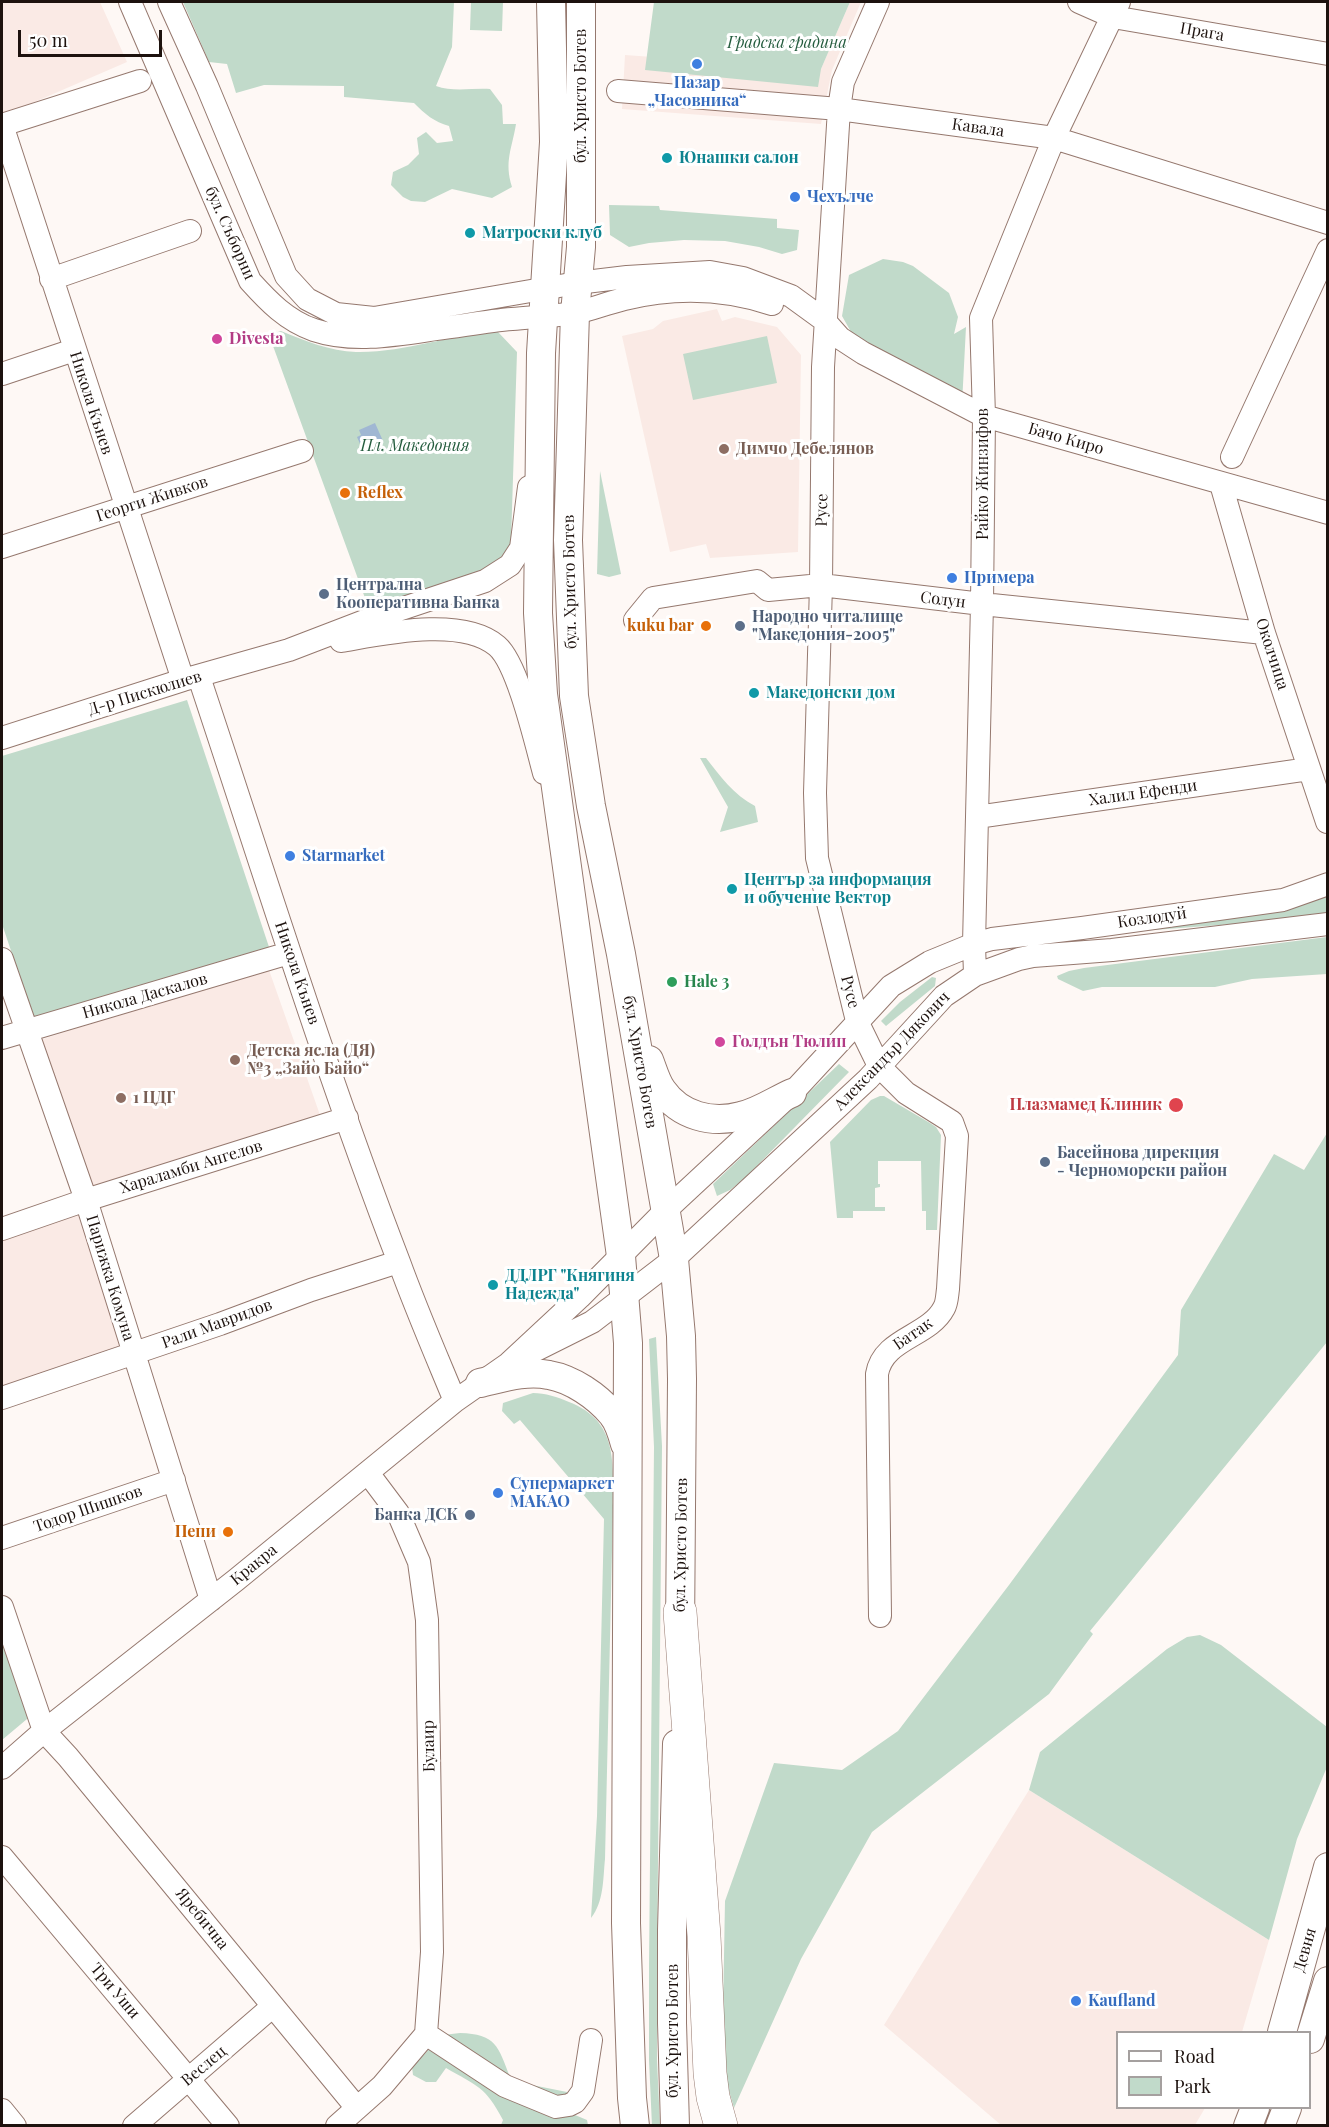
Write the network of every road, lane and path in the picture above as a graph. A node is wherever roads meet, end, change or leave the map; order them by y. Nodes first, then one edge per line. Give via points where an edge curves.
1 (130, 2) edge
2 (169, 2) edge
3 (551, 2) edge
4 (581, 2) edge
5 (878, 2) edge
6 (1079, 2) edge
7 (1116, 9) edge
8 (1328, 54) edge
9 (140, 81) dead end
10 (618, 91) dead end
11 (839, 109) junction
12 (2, 125) edge
13 (1054, 138) junction
14 (1328, 223) edge
15 (190, 231) dead end
16 (1328, 250) edge
17 (51, 279) junction
18 (577, 283) junction
19 (544, 302) junction
20 (575, 313) junction
21 (825, 321) junction
22 (74, 350) junction
23 (2, 374) edge
24 (539, 406) junction
25 (984, 416) junction
26 (302, 452) dead end
27 (1232, 457) dead end
28 (1221, 484) junction
29 (126, 506) junction
30 (1328, 513) edge
31 (2, 547) edge
32 (821, 585) junction
33 (982, 604) junction
34 (635, 620) dead end
35 (1264, 633) junction
36 (289, 650) junction
37 (191, 679) junction
38 (2, 738) edge
39 (1309, 769) junction
40 (977, 817) junction
41 (1327, 822) edge
42 (561, 833) junction
43 (1328, 884) edge
44 (1328, 924) edge
45 (974, 944) junction
46 (289, 953) junction
47 (2, 959) edge
48 (1019, 959) junction
49 (975, 975) junction
50 (857, 1021) junction
51 (635, 1029) junction
52 (26, 1031) junction
53 (2, 1038) edge
54 (879, 1066) junction
55 (792, 1093) junction
56 (347, 1118) junction
57 (86, 1200) junction
58 (665, 1211) junction
59 (2, 1229) edge
60 (621, 1256) junction
61 (674, 1259) junction
62 (398, 1262) junction
63 (625, 1294) junction
64 (133, 1354) junction
65 (508, 1364) junction
66 (480, 1383) junction
67 (2, 1398) edge
68 (455, 1401) junction
69 (627, 1454) junction
70 (368, 1473) junction
71 (174, 1480) junction
72 (2, 1538) edge
73 (211, 1600) junction
74 (2, 1607) edge
75 (680, 1612) junction
76 (880, 1616) dead end
77 (44, 1731) junction
78 (2, 1768) edge
79 (2, 1857) edge
80 (1328, 1867) edge
81 (1328, 1981) edge
82 (273, 2006) junction
83 (1282, 2031) edge
84 (426, 2034) junction
85 (1311, 2036) edge
86 (591, 2040) dead end
87 (189, 2078) junction
88 (357, 2108) junction
89 (1256, 2109) edge
90 (1287, 2109) edge
91 (2, 2110) edge
92 (15, 2126) edge
93 (134, 2126) edge
94 (228, 2126) edge
95 (337, 2126) edge
96 (635, 2126) edge
97 (675, 2126) edge
98 (721, 2126) edge
99 (1248, 2126) edge
100 (1280, 2126) edge

1 - 19 street, бул. Съборни via 246,273 273,306 314,330 350,337 387,336
2 - 19 street, бул. Съборни via 286,276 307,299 336,314 374,318
3 - 19 main road, бул. Христо Ботев via 554,142
4 - 18 main road, бул. Христо Ботев via 581,247
5 - 11 street, Русе via 843,82
6 - 7 street, Прага
7 - 8 street, Прага
7 - 13 street, Райко Жинзифов
9 - 12 street
10 - 11 street, Кавала
11 - 13 street, Кавала
11 - 21 street, Русе
12 - 17 street, Никола Кънев
13 - 14 street, Кавала
13 - 25 street, Райко Жинзифов via 981,318
15 - 17 street
16 - 27 street
17 - 22 street, Никола Кънев
18 - 19 street, бул. Съборни
18 - 20 main road, бул. Христо Ботев
18 - 21 street, Бачо Киро via 710,272 743,278 791,296
19 - 20 street, бул. Съборни
19 - 24 main road, бул. Христо Ботев
20 - 21 street, Бачо Киро via 626,299 705,291 745,295
20 - 51 main road, бул. Христо Ботев via 568,540 574,696 591,806
21 - 25 street, Бачо Киро via 840,338 863,353
21 - 32 street, Русе
22 - 23 street
22 - 29 street, Никола Кънев
24 - 36 street, Д-р Пискюлиев via 521,548 510,565 485,581
24 - 42 main road, бул. Христо Ботев via 538,614 543,694
25 - 28 street, Бачо Киро
25 - 33 street, Райко Жинзифов
26 - 29 street, Георги Живков
28 - 30 street, Бачо Киро
28 - 35 street, Околчица
29 - 31 street, Георги Живков
29 - 37 street, Никола Кънев
32 - 33 street, Солун
32 - 34 street, Солун via 768,590 756,581 654,598
32 - 50 street, Русе via 817,858
33 - 35 street, Солун
33 - 40 street, Райко Жинзифов
35 - 39 street, Околчица
36 - 37 street, Д-р Пискюлиев
36 - 42 street, Д-р Пискюлиев via 430,629 465,632 497,646 522,695
37 - 38 street, Д-р Пискюлиев
37 - 46 street, Никола Кънев
39 - 40 street, Халил Ефенди
39 - 41 street, Околчица
40 - 45 street, Райко Жинзифов
42 - 60 main road, бул. Христо Ботев
43 - 45 street, Козлодуй via 1283,900
44 - 48 street, Александър Дякович
45 - 48 street
45 - 49 street, Райко Жинзифов
45 - 50 street via 930,962 891,986
46 - 52 street, Никола Даскалов
46 - 56 street, Никола Кънев
47 - 52 street, Парижка Комуна
48 - 49 street, Александър Дякович
49 - 54 street, Александър Дякович via 944,996
50 - 54 street, Батак
50 - 55 street
51 - 55 main road via 662,1090 689,1113 703,1118 742,1116
51 - 58 main road, бул. Христо Ботев
52 - 53 street, Никола Даскалов
52 - 57 street, Парижка Комуна
54 - 61 street, Александър Дякович
54 - 76 street, Батак via 906,1093 952,1122 957,1136 944,1307 936,1318 885,1354 877,1374
55 - 58 street
56 - 57 street, Хараламби Ангелов
56 - 62 street, Никола Кънев
57 - 59 street, Хараламби Ангелов
57 - 64 street, Парижка Комуна
58 - 60 street
58 - 61 main road, бул. Христо Ботев
60 - 63 main road, бул. Христо Ботев
60 - 65 street, Кракра
61 - 63 street, Александър Дякович
61 - 75 main road, бул. Христо Ботев via 682,1379
62 - 64 street, Рали Мавридов
62 - 68 street, Никола Кънев
63 - 65 street, Кракра via 591,1322
63 - 69 main road, бул. Христо Ботев
64 - 67 street, Рали Мавридов
64 - 71 street, Парижка Комуна
65 - 66 street, Кракра
66 - 68 street, Кракра
66 - 69 main road via 522,1374 568,1381 613,1415
68 - 70 street, Кракра
69 - 96 main road, бул. Христо Ботев via 626,1923
70 - 73 street, Кракра
70 - 84 street, Булаир via 398,1513 419,1562 427,1620 432,1952
71 - 72 street, Тодор Шишков
71 - 73 street, Парижка Комуна
73 - 77 street, Кракра
74 - 77 street
75 - 97 main road, бул. Христо Ботев via 672,1930
75 - 98 highway via 710,2073
77 - 78 street, Кракра
77 - 82 street, Яребична
79 - 87 street, Три Уши
80 - 83 main road, Девня
81 - 85 main road, Девня
82 - 87 street, Веслец
82 - 88 street, Яребична
84 - 86 street via 505,2086 556,2107 575,2102 584,2091
84 - 88 street via 382,2086
87 - 93 street, Веслец
87 - 94 street, Три Уши
88 - 95 street
89 - 99 main road
90 - 100 main road
91 - 92 street

